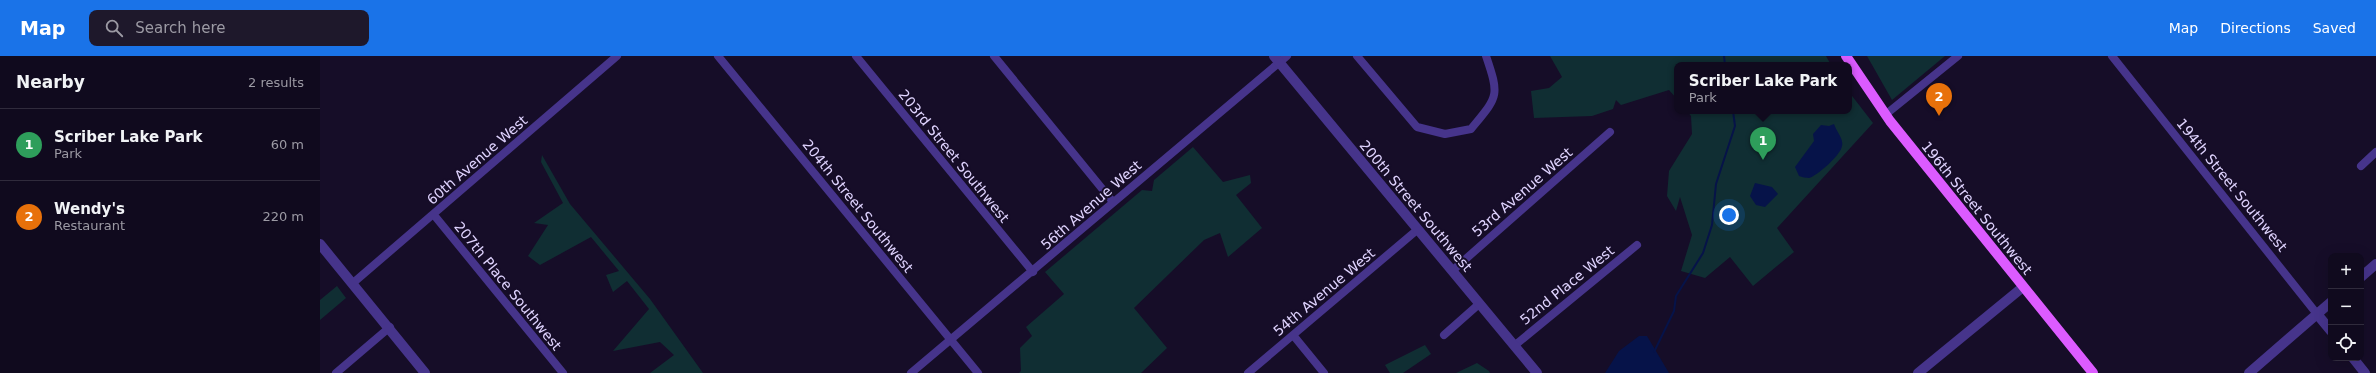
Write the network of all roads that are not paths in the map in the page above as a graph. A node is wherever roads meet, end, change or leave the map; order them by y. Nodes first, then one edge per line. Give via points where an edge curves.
1 (617, 56) edge
2 (718, 56) edge
3 (856, 56) edge
4 (994, 56) edge
5 (1357, 56) edge
6 (1486, 56) edge
7 (1958, 56) edge
8 (2112, 56) edge
9 (1280, 58) edge
10 (1852, 65) edge
11 (1885, 115) junction
12 (1610, 132) dead end
13 (2376, 152) edge
14 (2361, 166) dead end
15 (1113, 202) junction
16 (434, 215) junction
17 (1417, 230) junction
18 (320, 244) edge
19 (1637, 245) dead end
20 (2376, 264) edge
21 (1452, 271) junction
22 (1033, 272) junction
23 (2364, 274) edge
24 (353, 283) junction
25 (2023, 287) junction
26 (1479, 304) junction
27 (2328, 305) edge
28 (2317, 314) junction
29 (390, 327) junction
30 (2328, 327) edge
31 (1444, 335) dead end
32 (1293, 336) junction
33 (951, 339) junction
34 (1514, 346) junction
35 (2355, 361) edge
36 (336, 373) edge
37 (425, 373) edge
38 (563, 373) edge
39 (911, 373) edge
40 (978, 373) edge
41 (1248, 373) edge
42 (1324, 373) edge
43 (1537, 373) edge
44 (1918, 373) edge
45 (2093, 373) edge
46 (2249, 373) edge
47 (2365, 373) edge

1 - 16 street, 60th Avenue West
2 - 33 street, 204th Street Southwest
3 - 22 street, 203rd Street Southwest
4 - 15 street
5 - 6 street via 1417,126 1445,134 1472,129 1493,102 1496,84
7 - 11 street
8 - 28 street, 194th Street Southwest
9 - 15 street, 56th Avenue West
9 - 17 street, 200th Street Southwest
10 - 11 main road, 196th Street Southwest
11 - 25 main road, 196th Street Southwest
12 - 21 street, 53rd Avenue West
13 - 14 street
15 - 22 street, 56th Avenue West
16 - 24 street, 60th Avenue West
16 - 38 street, 207th Place Southwest
17 - 21 street, 200th Street Southwest
17 - 32 street, 54th Avenue West
18 - 24 street
19 - 34 street, 52nd Place West
20 - 23 street
21 - 26 street, 200th Street Southwest
22 - 33 street, 56th Avenue West
24 - 29 street
25 - 44 street
25 - 45 main road, 196th Street Southwest
26 - 31 street
26 - 34 street, 200th Street Southwest
27 - 28 street
28 - 30 street, 194th Street Southwest
28 - 46 street
29 - 36 street
29 - 37 street
32 - 41 street, 54th Avenue West
32 - 42 street
33 - 39 street, 56th Avenue West
33 - 40 street, 204th Street Southwest
34 - 43 street, 200th Street Southwest
35 - 47 street

